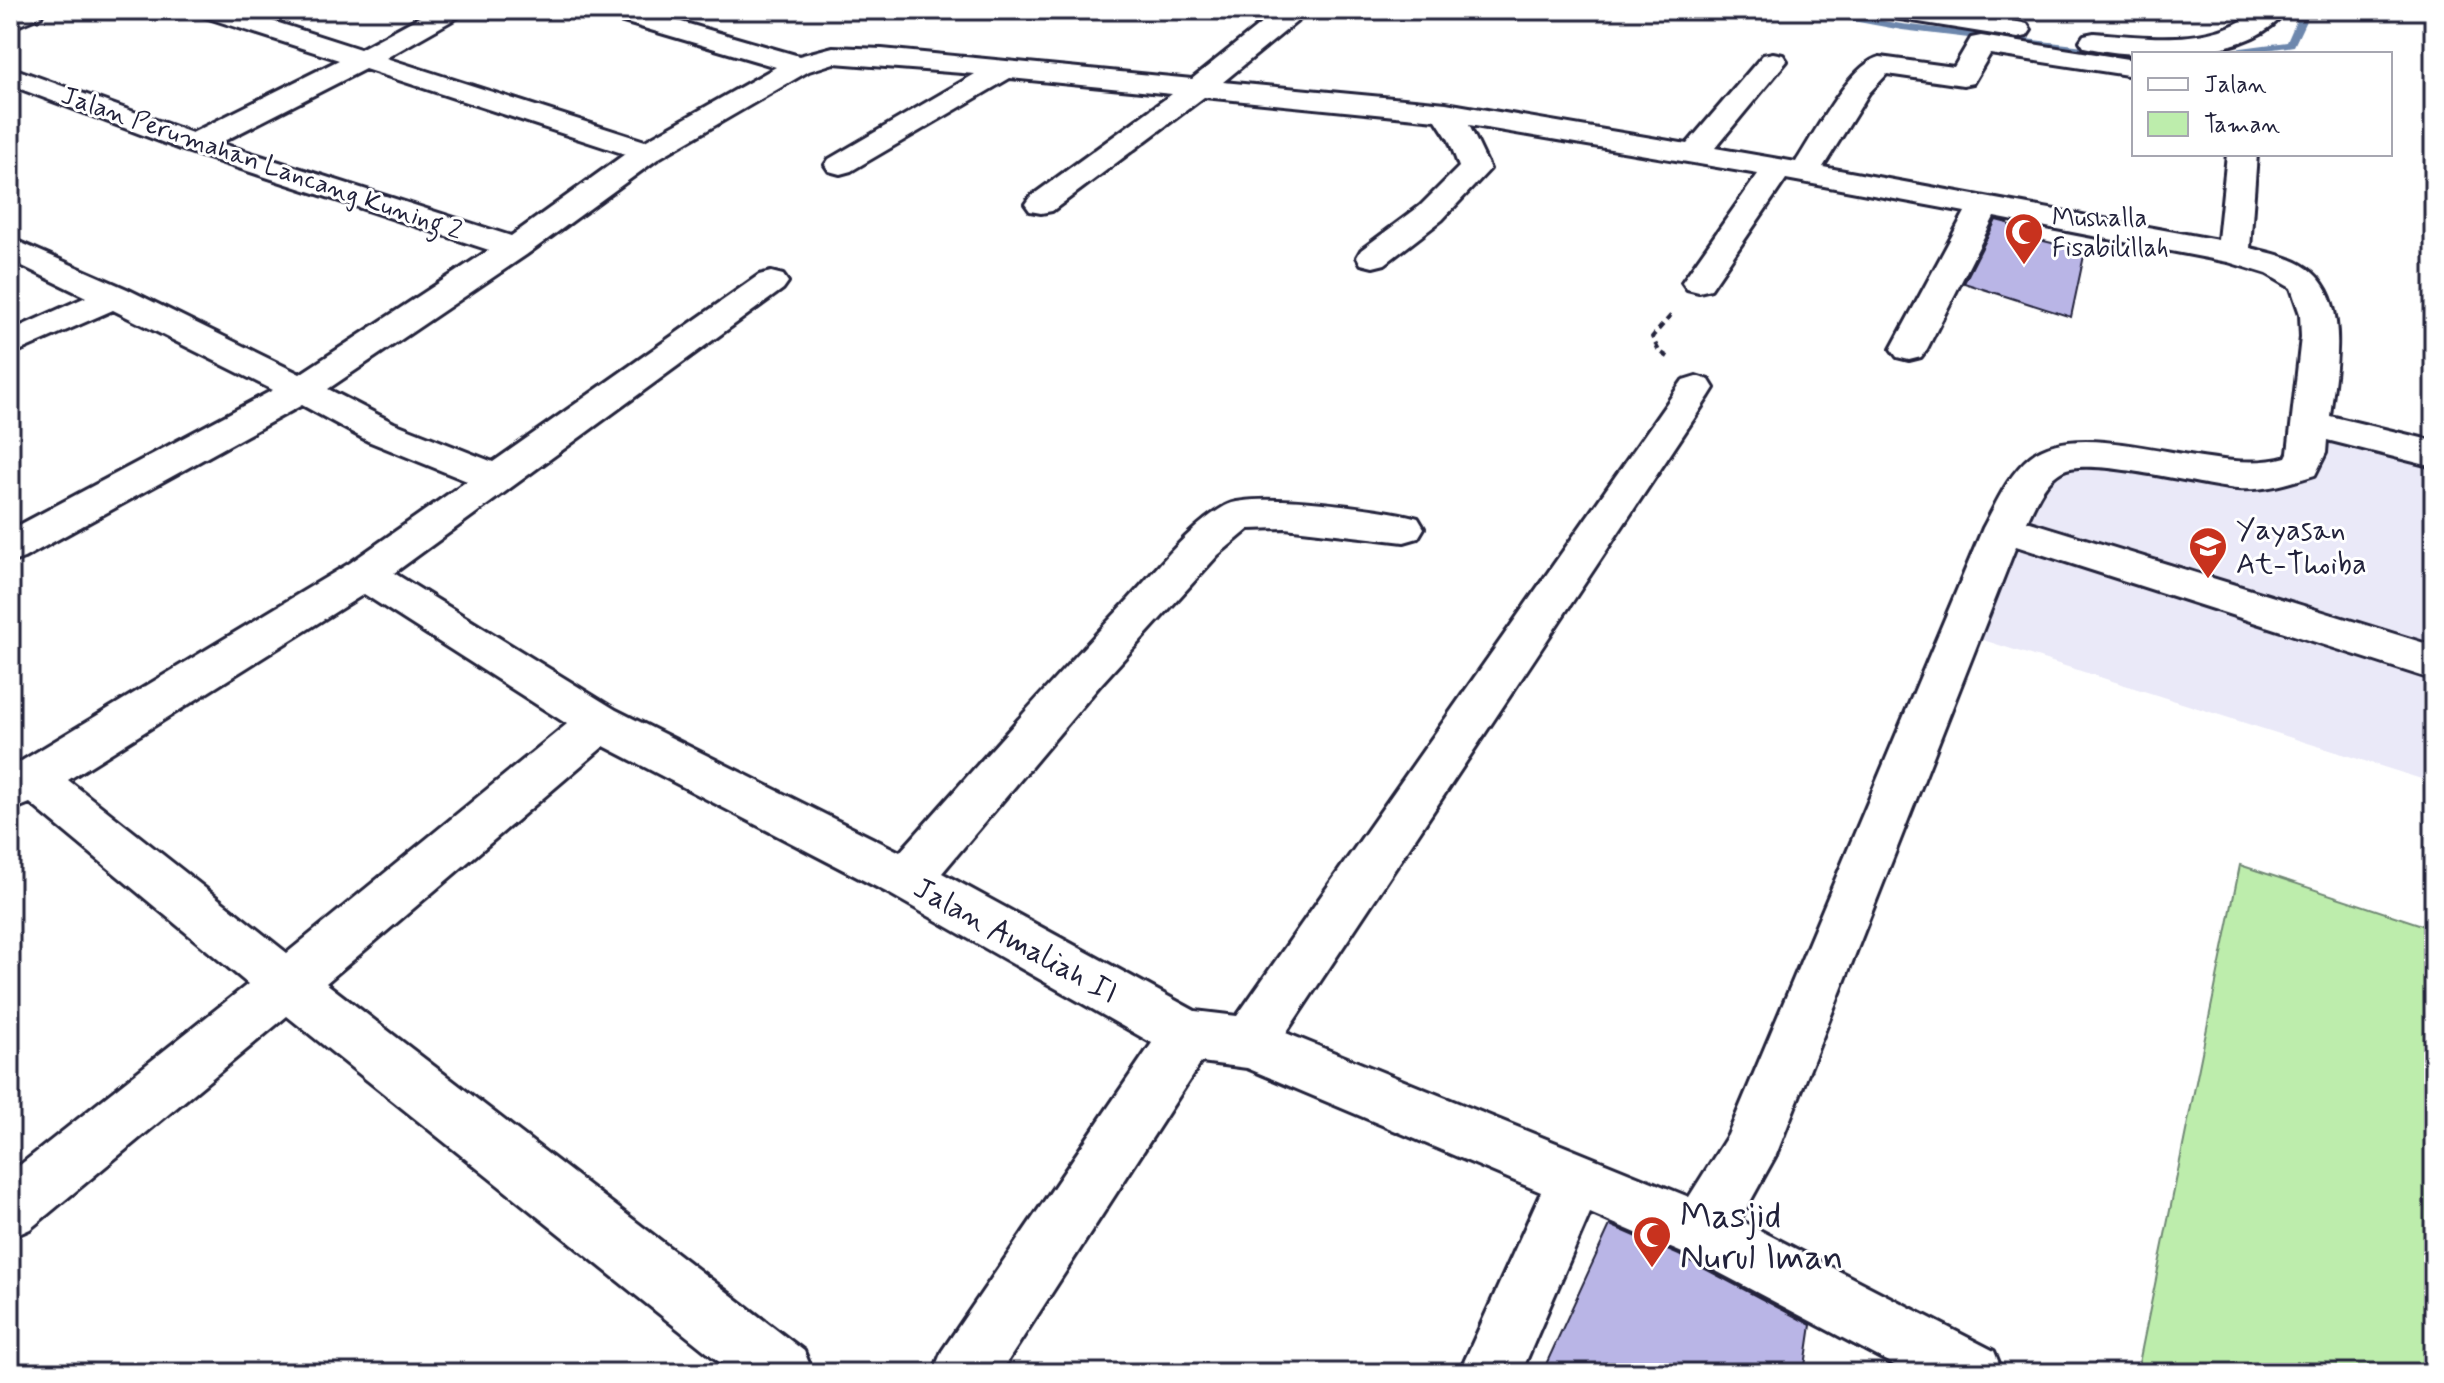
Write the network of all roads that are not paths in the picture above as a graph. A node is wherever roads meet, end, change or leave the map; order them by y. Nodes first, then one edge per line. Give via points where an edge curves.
1 (32, 10) edge
2 (211, 10) edge
3 (451, 10) edge
4 (612, 10) edge
5 (1894, 10) edge
6 (2274, 10) edge
7 (1291, 13) dead end
8 (10, 21) edge
9 (363, 59) junction
10 (1773, 61) dead end
11 (799, 65) junction
12 (2132, 68) edge
13 (1003, 70) junction
14 (10, 75) edge
15 (1197, 89) junction
16 (1446, 112) junction
17 (194, 144) junction
18 (648, 152) junction
19 (1693, 155) junction
20 (2242, 156) edge
21 (840, 165) dead end
22 (1790, 171) junction
23 (1041, 204) dead end
24 (1984, 206) junction
25 (10, 248) edge
26 (515, 248) junction
27 (2233, 253) junction
28 (1373, 257) dead end
29 (771, 282) dead end
30 (1699, 282) road end
31 (115, 296) junction
32 (10, 344) edge
33 (1909, 349) dead end
34 (1696, 388) road end
35 (301, 390) junction
36 (2309, 423) junction
37 (2434, 454) edge
38 (499, 479) junction
39 (1404, 528) dead end
40 (2003, 528) junction
41 (10, 548) edge
42 (364, 574) junction
43 (2434, 663) edge
44 (600, 723) junction
45 (21, 785) edge
46 (907, 879) junction
47 (287, 984) junction
48 (1188, 1035) junction
49 (1249, 1043) junction
50 (1577, 1178) junction
51 (10, 1209) edge
52 (1701, 1231) junction
53 (782, 1373) edge
54 (964, 1373) edge
55 (1490, 1373) edge
56 (1972, 1373) edge

1 - 8 street
2 - 9 street
3 - 9 street
4 - 11 street
5 - 6 street via 2072,39 2138,44 2221,40 2263,21
7 - 15 street
9 - 17 street
9 - 18 street
10 - 19 street
11 - 13 street via 848,55
11 - 18 street
12 - 22 street via 1981,44 1963,77 1880,65
13 - 15 street
13 - 21 street
14 - 17 street, Jalan Perumahan Lancang Kuning 2
15 - 16 street
15 - 23 street
16 - 19 street
16 - 28 street via 1475,169 1431,213
17 - 26 street, Jalan Perumahan Lancang Kuning 2
18 - 26 street
19 - 22 street
20 - 27 street
22 - 24 street
22 - 30 street
24 - 27 street
24 - 33 street
25 - 31 street
26 - 35 street
27 - 36 street via 2287,270 2309,288 2320,340
29 - 38 street
31 - 32 street
31 - 35 street
34 - 49 street
35 - 38 street via 381,432
35 - 41 street
36 - 37 street
36 - 40 street via 2302,466 2270,475 2240,477 2062,455 2034,474
38 - 42 street
39 - 46 street via 1285,514 1240,515 1204,545 1086,672
40 - 43 street
40 - 52 street via 1748,1155
42 - 44 street, Jalan Amaliah II
42 - 45 street
44 - 46 street, Jalan Amaliah II
44 - 47 street
45 - 47 street
46 - 48 street, Jalan Amaliah II
47 - 51 street
47 - 53 street
48 - 49 street, Jalan Amaliah II
48 - 54 street
49 - 50 street, Jalan Amaliah II
50 - 52 street, Jalan Amaliah II
50 - 55 street
52 - 56 street, Jalan Amaliah II

